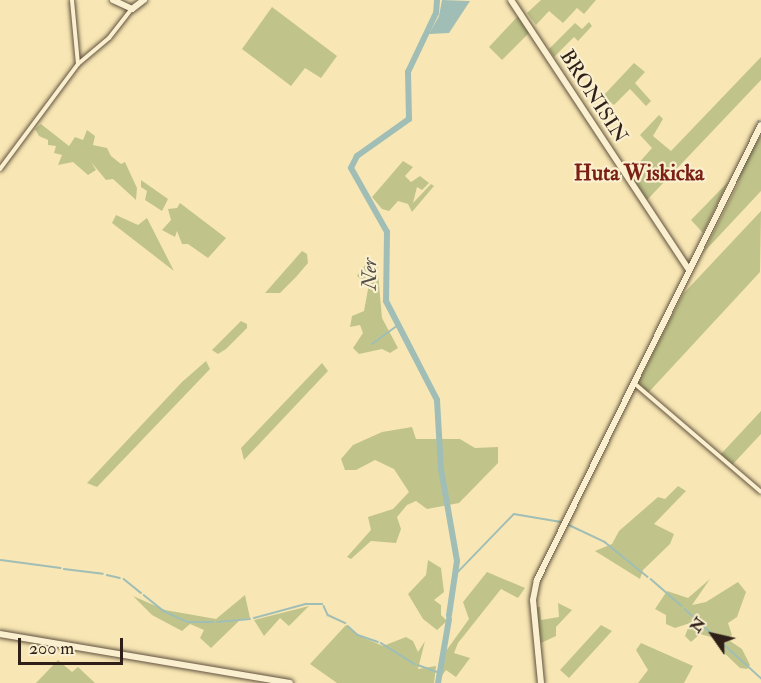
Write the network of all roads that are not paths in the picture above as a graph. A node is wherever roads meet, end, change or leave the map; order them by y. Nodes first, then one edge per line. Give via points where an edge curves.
1 (72, 0) edge
2 (114, 0) edge
3 (144, 0) edge
4 (511, 0) edge
5 (132, 9) junction
6 (78, 64) junction
7 (761, 125) edge
8 (0, 169) edge
9 (689, 270) junction
10 (633, 382) junction
11 (761, 492) edge
12 (0, 634) edge
13 (290, 683) edge
14 (541, 683) edge

1 - 6 street
2 - 5 street
3 - 5 street
4 - 9 street, BRONISIN
5 - 6 street via 109,38
6 - 8 street
7 - 9 street
9 - 10 street
10 - 11 street
10 - 14 street via 534,588
12 - 13 street

